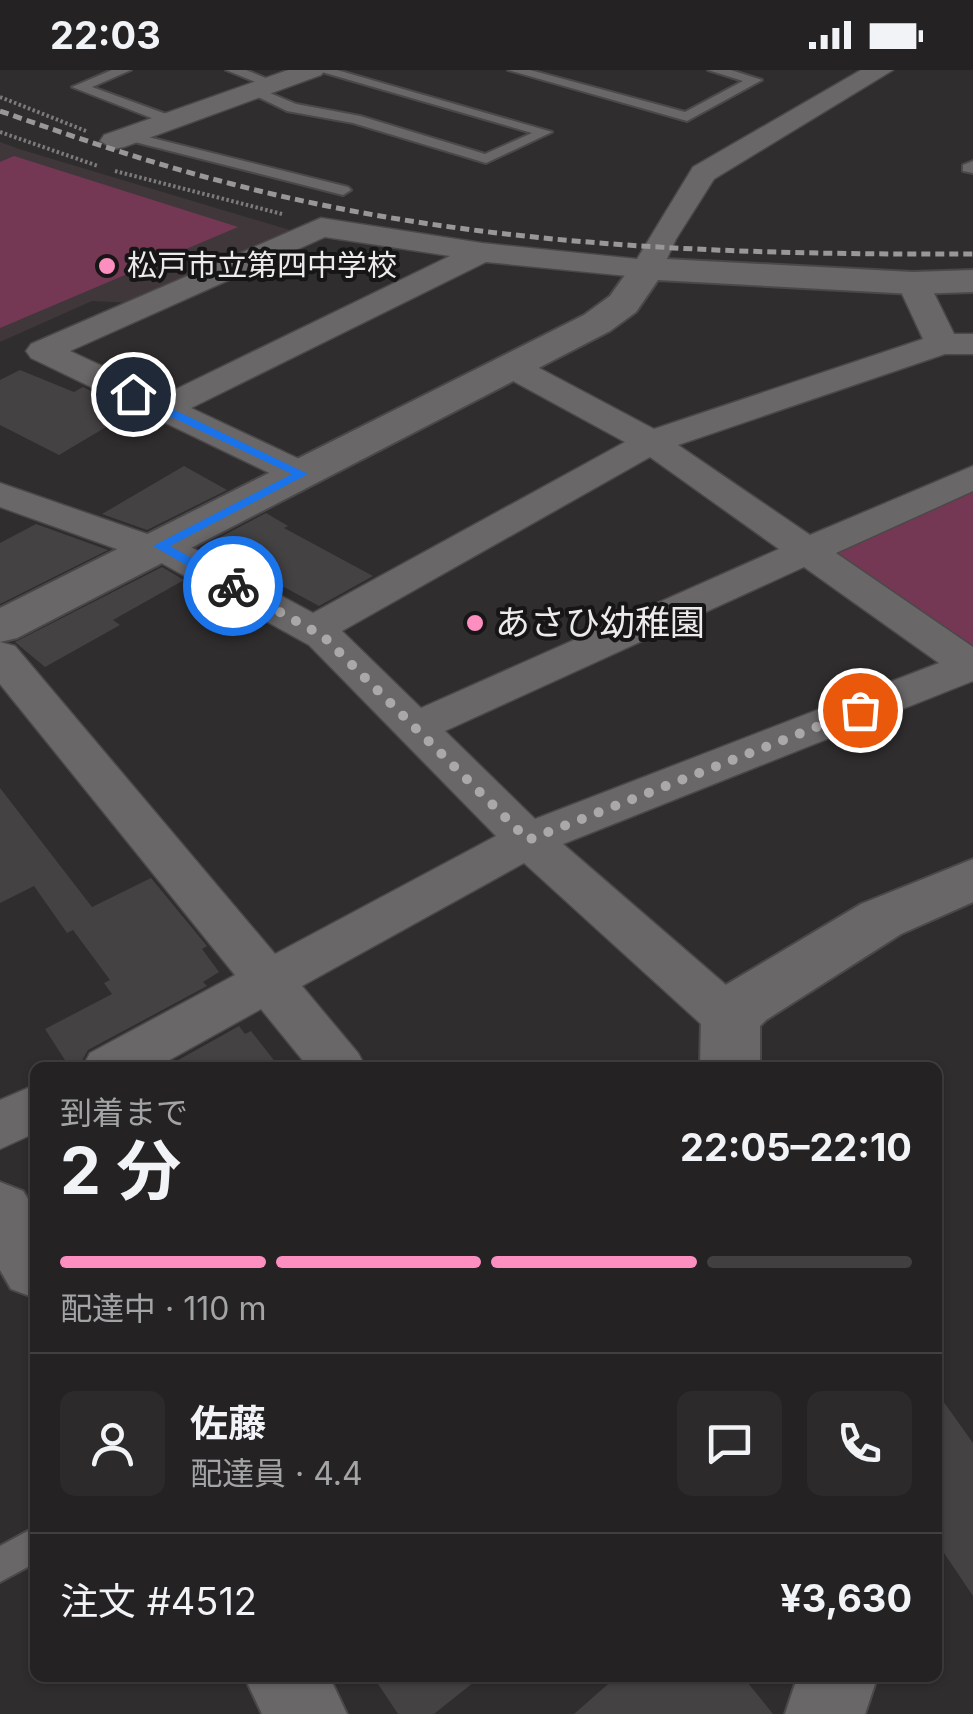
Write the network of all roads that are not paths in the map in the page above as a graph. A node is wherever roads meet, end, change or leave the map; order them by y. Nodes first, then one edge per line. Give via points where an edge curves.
1 (124, 70) edge
2 (233, 70) edge
3 (312, 70) edge
4 (322, 70) edge
5 (514, 70) edge
6 (714, 70) edge
7 (880, 70) edge
8 (263, 87) junction
9 (172, 121) junction
10 (121, 139) joint
11 (344, 190) dead end
12 (482, 252) junction
13 (648, 269) junction
14 (973, 281) edge
15 (914, 283) junction
16 (959, 348) edge
17 (512, 367) junction
18 (163, 409) junction
19 (651, 442) junction
20 (302, 474) junction
21 (973, 477) edge
22 (0, 494) edge
23 (156, 548) junction
24 (809, 550) junction
25 (0, 627) edge
26 (314, 630) junction
27 (0, 656) edge
28 (972, 666) edge
29 (414, 728) junction
30 (528, 840) junction
31 (973, 880) edge
32 (268, 980) junction
33 (730, 1044) edge
34 (119, 1062) edge
35 (335, 1062) edge
36 (30, 1110) edge
37 (0, 1126) edge
38 (0, 1211) edge
39 (30, 1260) edge
40 (30, 1547) edge
41 (0, 1566) edge
42 (287, 1682) edge
43 (836, 1682) edge
44 (307, 1714) edge
45 (826, 1714) edge

1 - 9 lane via 79,87
2 - 8 lane
3 - 8 street
4 - 8 lane via 545,132 486,159 354,119 292,108
5 - 6 lane via 688,117 755,80
7 - 13 street via 703,173
8 - 9 street
9 - 10 street
10 - 11 lane
12 - 13 street
12 - 18 street
12 - 18 street via 322,227 44,351
13 - 15 street
13 - 17 street via 611,314
14 - 15 street
15 - 16 street
16 - 19 street
17 - 19 street
17 - 20 street
18 - 20 street
19 - 24 street
19 - 26 street
20 - 23 street
21 - 24 street
22 - 23 street
23 - 25 street
23 - 26 street
24 - 28 street
24 - 29 street
26 - 29 street
27 - 32 street
28 - 30 street
29 - 30 street
30 - 32 street
30 - 33 street
31 - 33 street via 881,920 746,1003
32 - 34 street
32 - 35 street
36 - 37 street
38 - 39 street
40 - 41 lane
42 - 44 street
43 - 45 street

